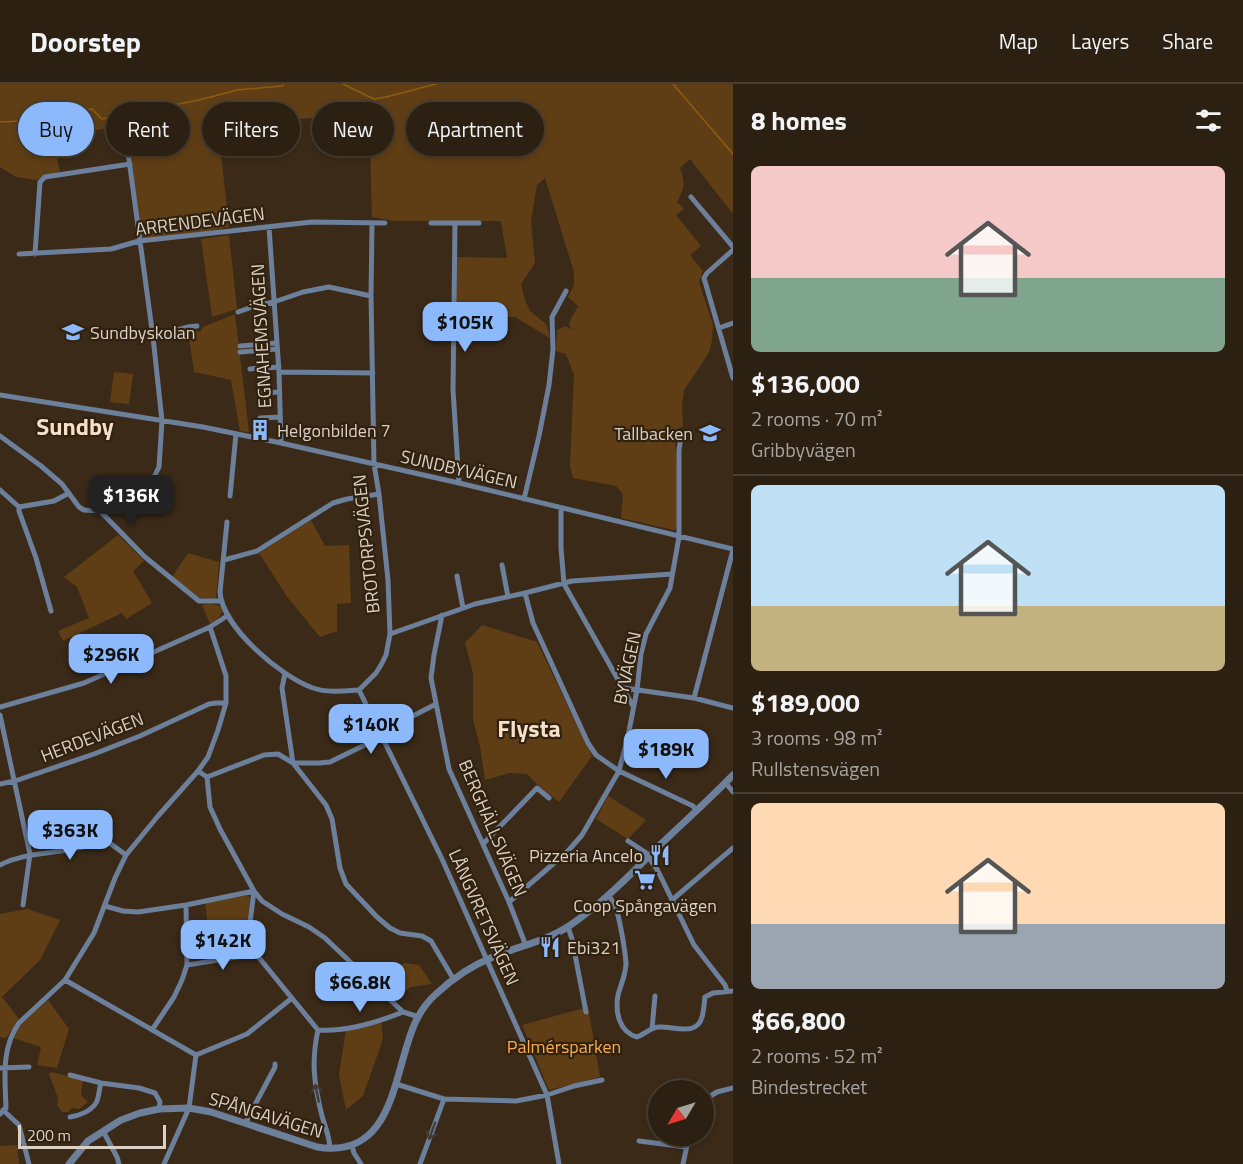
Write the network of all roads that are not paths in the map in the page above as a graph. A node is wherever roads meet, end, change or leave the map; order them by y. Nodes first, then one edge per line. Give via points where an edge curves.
1 (129, 156) edge
2 (130, 164) junction
3 (691, 197) dead end
4 (385, 223) dead end
5 (431, 223) dead end
6 (479, 223) dead end
7 (372, 224) junction
8 (455, 224) junction
9 (269, 227) junction
10 (139, 241) junction
11 (733, 248) edge
12 (19, 254) dead end
13 (34, 254) junction
14 (566, 291) dead end
15 (371, 296) junction
16 (274, 302) junction
17 (238, 312) dead end
18 (733, 323) edge
19 (197, 326) dead end
20 (719, 328) junction
21 (153, 337) junction
22 (277, 346) junction
23 (240, 349) dead end
24 (250, 369) dead end
25 (279, 369) junction
26 (373, 373) junction
27 (733, 378) edge
28 (279, 392) junction
29 (260, 393) dead end
30 (0, 395) edge
31 (280, 417) junction
32 (260, 418) dead end
33 (162, 420) junction
34 (236, 434) junction
35 (0, 436) edge
36 (681, 437) dead end
37 (281, 443) junction
38 (374, 464) junction
39 (459, 483) junction
40 (0, 490) edge
41 (69, 493) junction
42 (379, 494) junction
43 (230, 496) dead end
44 (524, 499) junction
45 (19, 507) junction
46 (561, 508) junction
47 (100, 512) junction
48 (227, 522) dead end
49 (679, 537) junction
50 (733, 550) edge
51 (224, 560) junction
52 (502, 565) dead end
53 (672, 574) junction
54 (457, 576) dead end
55 (564, 584) junction
56 (525, 594) junction
57 (508, 597) junction
58 (220, 601) junction
59 (463, 608) junction
60 (51, 610) dead end
61 (442, 615) junction
62 (227, 616) junction
63 (210, 627) junction
64 (390, 634) junction
65 (285, 673) junction
66 (624, 688) junction
67 (359, 690) junction
68 (637, 690) junction
69 (694, 698) junction
70 (226, 703) junction
71 (436, 704) junction
72 (633, 706) junction
73 (0, 707) edge
74 (733, 708) edge
75 (0, 715) edge
76 (380, 735) junction
77 (293, 763) junction
78 (198, 771) junction
79 (620, 771) junction
80 (733, 775) edge
81 (207, 777) junction
82 (15, 781) junction
83 (726, 782) junction
84 (0, 784) edge
85 (733, 792) edge
86 (549, 798) dead end
87 (696, 810) junction
88 (628, 841) dead end
89 (483, 844) junction
90 (733, 848) edge
91 (30, 854) junction
92 (126, 855) junction
93 (648, 857) junction
94 (0, 865) edge
95 (254, 891) junction
96 (609, 896) junction
97 (672, 900) junction
98 (509, 902) junction
99 (23, 905) dead end
100 (186, 905) junction
101 (105, 906) junction
102 (568, 927) junction
103 (526, 946) junction
104 (256, 954) junction
105 (487, 960) junction
106 (187, 965) junction
107 (65, 980) junction
108 (454, 980) junction
109 (730, 991) edge
110 (656, 996) dead end
111 (292, 998) junction
112 (403, 1012) junction
113 (586, 1012) dead end
114 (419, 1017) junction
115 (652, 1029) junction
116 (152, 1030) junction
117 (318, 1030) junction
118 (196, 1055) junction
119 (275, 1064) dead end
120 (28, 1067) dead end
121 (2, 1068) edge
122 (70, 1075) dead end
123 (602, 1080) dead end
124 (101, 1083) junction
125 (396, 1084) junction
126 (733, 1088) edge
127 (714, 1094) edge
128 (547, 1095) junction
129 (444, 1099) junction
130 (189, 1108) junction
131 (159, 1109) junction
132 (2, 1112) edge
133 (70, 1117) dead end
134 (246, 1123) junction
135 (103, 1131) junction
136 (639, 1141) dead end
137 (352, 1146) junction
138 (686, 1147) joint
139 (330, 1149) junction
140 (358, 1163) edge
141 (29, 1164) edge
142 (69, 1164) edge
143 (119, 1164) edge
144 (164, 1164) edge
145 (420, 1164) edge
146 (559, 1164) edge
147 (683, 1164) edge

1 - 2 street
2 - 10 street
2 - 13 street via 45,177 40,182
3 - 11 street
4 - 7 street, ARRENDEVÄGEN
5 - 8 street
6 - 8 street
7 - 9 street, ARRENDEVÄGEN via 312,222
7 - 15 street, BROTORPSVÄGEN
8 - 39 street via 453,390
9 - 10 street, ARRENDEVÄGEN
9 - 16 street, EGNAHEMSVÄGEN
10 - 13 street, ARRENDEVÄGEN via 111,249
10 - 21 street
11 - 20 street via 704,279
12 - 13 street, ARRENDEVÄGEN
14 - 44 street via 552,317 549,385
15 - 16 street via 328,287
15 - 26 street, BROTORPSVÄGEN
16 - 17 street
16 - 22 street, EGNAHEMSVÄGEN
18 - 20 street
19 - 21 street
20 - 27 street
21 - 33 street
22 - 23 street
22 - 25 street, EGNAHEMSVÄGEN
24 - 25 street
25 - 26 street
25 - 28 street, EGNAHEMSVÄGEN
26 - 38 street, BROTORPSVÄGEN
28 - 29 street
28 - 31 street, EGNAHEMSVÄGEN
30 - 33 street, SUNDBYVÄGEN
31 - 32 street
31 - 37 street, EGNAHEMSVÄGEN
33 - 34 street, SUNDBYVÄGEN
33 - 47 street via 159,467 152,482 137,495
34 - 37 street, SUNDBYVÄGEN
34 - 43 street
35 - 41 street via 62,483
36 - 49 street, BYVÄGEN
37 - 38 street, SUNDBYVÄGEN
38 - 39 street, SUNDBYVÄGEN
38 - 42 street, BROTORPSVÄGEN
39 - 44 street, SUNDBYVÄGEN
40 - 45 street
41 - 45 street via 54,501
41 - 47 street via 82,510
42 - 51 street via 333,503 256,551
42 - 64 street, BROTORPSVÄGEN
44 - 46 street, SUNDBYVÄGEN
45 - 60 street
46 - 49 street, SUNDBYVÄGEN
46 - 55 street
47 - 58 street via 145,557 199,601
48 - 51 street
49 - 50 street, SUNDBYVÄGEN
49 - 53 street, BYVÄGEN
50 - 69 street
51 - 58 street
52 - 57 street
53 - 55 street via 572,580
53 - 68 street, BYVÄGEN via 670,588 646,634
54 - 59 street
55 - 56 street
55 - 66 street
56 - 57 street
56 - 79 street via 533,623 588,744 596,755
57 - 59 street
58 - 62 street
59 - 61 street
61 - 64 street
61 - 71 street, BERGHÄLLSVÄGEN via 431,678
62 - 63 street
62 - 65 street via 267,660
63 - 70 street via 226,676
63 - 73 street via 84,683
64 - 67 street, BROTORPSVÄGEN via 381,665
65 - 67 street via 315,689
65 - 77 street via 282,688
66 - 68 street
66 - 72 street
67 - 76 street, LÅNGVRETSVÄGEN
68 - 69 street
68 - 72 street, BYVÄGEN
69 - 74 street
70 - 78 street via 208,757
70 - 82 street, HERDEVÄGEN via 209,704 140,736
71 - 76 street
71 - 89 street, BERGHÄLLSVÄGEN via 449,769
72 - 79 street, BYVÄGEN
75 - 82 street
76 - 77 street via 330,762
76 - 105 street, LÅNGVRETSVÄGEN
77 - 81 street via 278,754 264,755
77 - 108 street via 326,805 346,884 390,928 432,941
78 - 81 street
78 - 92 street
79 - 87 street
79 - 98 street, BYVÄGEN via 582,835
80 - 83 street
81 - 95 street via 210,807
82 - 84 street, HERDEVÄGEN
82 - 91 street
83 - 85 street
83 - 87 street
86 - 89 street via 537,789
87 - 93 street
88 - 93 street
89 - 98 street, BERGHÄLLSVÄGEN
90 - 97 street
91 - 92 street via 104,842
91 - 94 street
91 - 99 street
92 - 101 street
93 - 96 street
93 - 97 street
95 - 100 street
95 - 104 street via 248,939
95 - 112 street via 272,908 325,938
96 - 102 street
96 - 115 street via 615,905 626,963 617,1004 621,1024 630,1035 638,1037
97 - 109 street via 694,945
98 - 103 street, BERGHÄLLSVÄGEN
100 - 101 street via 138,912
100 - 106 street
101 - 107 street via 94,933
102 - 103 street
102 - 113 street
103 - 105 street
104 - 106 street
104 - 111 street
105 - 108 street
105 - 128 street, LÅNGVRETSVÄGEN
106 - 116 street via 174,997
107 - 116 street
107 - 121 street via 17,1025
108 - 114 street via 436,993
109 - 115 street via 705,997 701,1019 691,1028
110 - 115 street
111 - 117 street
111 - 118 street via 247,1034
112 - 114 street
112 - 117 street via 332,1031
114 - 125 street
116 - 118 street
139 -> 117 street via 316,1091 314,1049
118 - 130 street
119 - 134 street
120 - 121 street
121 - 132 street via 6,1108
122 - 124 street
123 - 128 street
124 - 131 street via 155,1093
124 - 133 street via 96,1103 77,1117
125 - 129 street
125 - 137 street via 382,1120
126 - 127 street
128 - 129 street via 516,1101
128 - 146 street, LÅNGVRETSVÄGEN
129 -> 145 street
130 - 131 street, SPÅNGAVÄGEN
130 - 134 street, SPÅNGAVÄGEN
130 - 144 street
131 - 135 street, SPÅNGAVÄGEN via 121,1120
132 - 141 street via 19,1125
134 - 139 street, SPÅNGAVÄGEN
135 - 142 street, SPÅNGAVÄGEN via 88,1141
135 - 143 street
136 - 138 street
137 - 139 street, SPÅNGAVÄGEN
137 - 140 street
138 - 147 street

